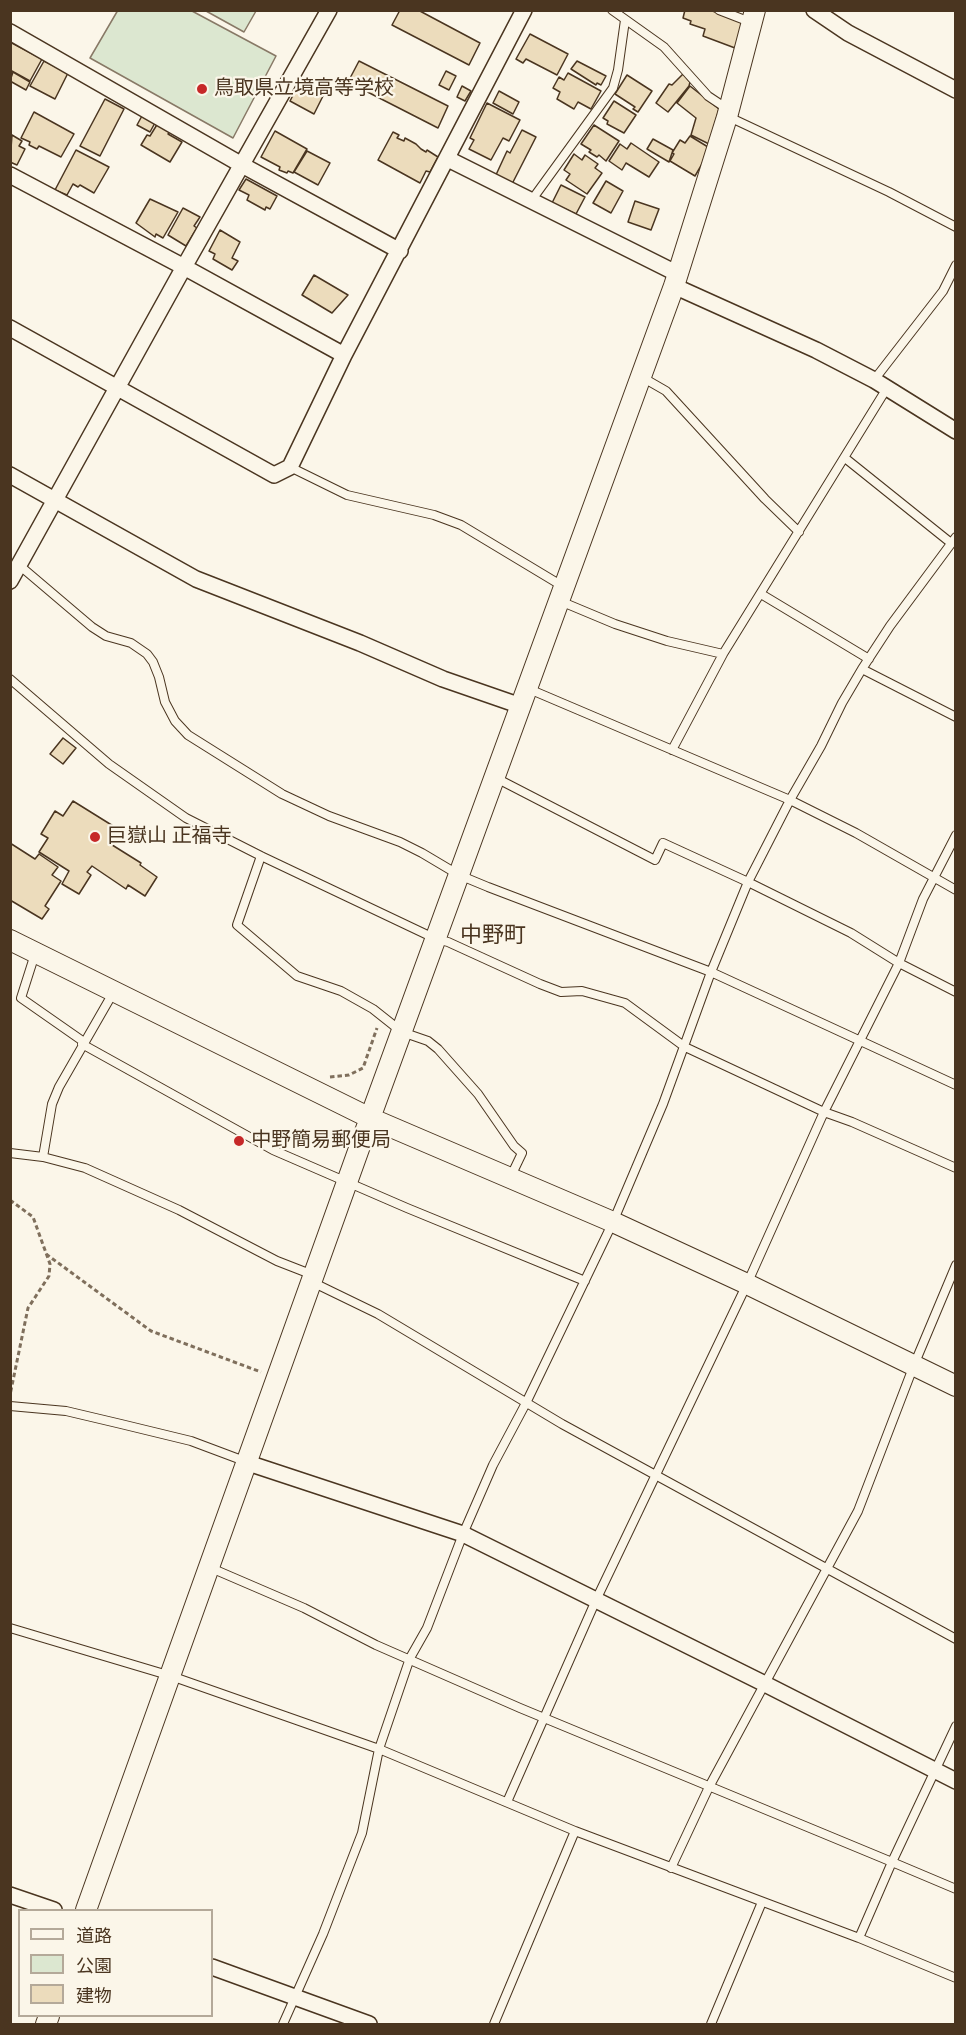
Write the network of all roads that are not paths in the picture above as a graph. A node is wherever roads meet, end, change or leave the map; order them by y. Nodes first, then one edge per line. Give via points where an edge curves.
1 (329, 10) edge
2 (524, 10) edge
3 (719, 10) edge
4 (814, 10) edge
5 (616, 11) edge
6 (753, 16) edge
7 (625, 20) junction
8 (10, 32) edge
9 (956, 90) edge
10 (728, 114) junction
11 (448, 159) junction
12 (242, 165) junction
13 (10, 176) edge
14 (531, 201) junction
15 (956, 227) edge
16 (400, 251) junction
17 (956, 265) edge
18 (184, 267) junction
19 (676, 280) junction
20 (10, 328) edge
21 (344, 355) junction
22 (640, 376) junction
23 (881, 384) junction
24 (119, 387) junction
25 (956, 431) edge
26 (845, 458) junction
27 (290, 467) junction
28 (10, 475) edge
29 (56, 499) junction
30 (799, 532) junction
31 (953, 540) edge
32 (19, 565) junction
33 (10, 581) edge
34 (562, 594) junction
35 (761, 594) junction
36 (723, 654) junction
37 (869, 659) junction
38 (862, 669) junction
39 (10, 678) edge
40 (524, 697) junction
41 (956, 717) edge
42 (672, 750) junction
43 (495, 778) junction
44 (790, 800) junction
45 (956, 835) edge
46 (261, 856) junction
47 (459, 875) junction
48 (933, 878) junction
49 (748, 882) junction
50 (956, 890) edge
51 (436, 939) junction
52 (10, 940) edge
53 (35, 952) junction
54 (899, 963) junction
55 (711, 972) junction
56 (114, 991) junction
57 (956, 992) edge
58 (402, 1032) junction
59 (859, 1042) junction
60 (83, 1043) junction
61 (685, 1047) junction
62 (956, 1085) edge
63 (824, 1112) junction
64 (370, 1119) junction
65 (10, 1153) edge
66 (43, 1157) junction
67 (956, 1168) edge
68 (510, 1178) junction
69 (348, 1182) junction
70 (613, 1222) junction
71 (956, 1265) edge
72 (313, 1279) junction
73 (585, 1281) junction
74 (747, 1284) junction
75 (914, 1365) junction
76 (956, 1386) edge
77 (526, 1403) junction
78 (10, 1406) edge
79 (248, 1463) junction
80 (655, 1473) junction
81 (463, 1534) junction
82 (211, 1568) junction
83 (826, 1569) junction
84 (596, 1600) junction
85 (10, 1628) edge
86 (956, 1639) edge
87 (410, 1658) junction
88 (171, 1676) junction
89 (765, 1684) junction
90 (544, 1717) junction
91 (956, 1726) edge
92 (379, 1749) junction
93 (935, 1771) junction
94 (956, 1781) edge
95 (709, 1787) junction
96 (507, 1803) junction
97 (574, 1831) junction
98 (892, 1862) junction
99 (671, 1868) junction
100 (956, 1889) edge
101 (10, 1895) edge
102 (762, 1902) junction
103 (48, 1909) edge
104 (87, 1909) edge
105 (859, 1938) junction
106 (213, 1967) edge
107 (956, 1978) edge
108 (295, 1997) junction
109 (283, 2025) edge
110 (369, 2025) edge
111 (495, 2025) edge
112 (711, 2025) edge

1 - 12 street
2 - 11 street
3 - 6 lane
4 - 9 street via 848,33
5 - 7 lane
6 - 10 street
7 - 10 lane via 664,47
7 - 14 lane via 613,88
8 - 12 street
10 - 15 lane
10 - 19 street
11 - 14 street
11 - 16 street
12 - 16 street
12 - 18 street
13 - 18 street
14 - 19 street
16 - 21 street
17 - 23 lane
18 - 21 street
18 - 24 street
19 - 22 street
19 - 23 street
20 - 24 street
21 - 27 street
22 - 30 lane via 666,391
22 - 34 street
23 - 25 street
23 - 26 lane
24 - 27 street via 274,475
24 - 29 street
26 - 30 lane
26 - 31 lane
27 - 34 lane via 347,495 461,525
28 - 29 street
29 - 32 street
29 - 40 street via 196,579 443,679
30 - 35 lane
31 - 37 lane
32 - 33 street
32 - 47 lane via 92,627 147,654 159,677 165,702 188,735 282,794 400,842
34 - 36 lane via 636,631
34 - 40 street
35 - 36 lane
35 - 37 lane
36 - 42 lane
37 - 38 lane
38 - 41 lane
38 - 44 lane
39 - 46 lane via 109,764 186,818
40 - 42 lane
40 - 43 street
42 - 44 lane
43 - 47 street
43 - 49 lane via 655,860 663,843
44 - 48 lane
44 - 49 lane
45 - 48 lane
46 - 51 lane
46 - 58 lane via 237,925 297,976 359,1000
47 - 51 street
47 - 55 lane
48 - 50 lane
48 - 54 lane
49 - 54 lane via 851,933
49 - 55 lane
51 - 58 street
51 - 61 lane via 561,992 582,991 625,1003
52 - 53 street
53 - 56 street
53 - 60 lane via 21,998
54 - 57 lane
54 - 59 lane
55 - 59 lane
55 - 61 lane
56 - 60 lane
56 - 64 street
58 - 64 street
58 - 68 lane via 438,1049 522,1153
59 - 62 lane
59 - 63 lane
60 - 66 lane via 52,1104
60 - 69 lane via 273,1150
61 - 63 lane
61 - 70 lane
63 - 67 lane
63 - 74 lane
64 - 68 street
64 - 69 street
65 - 66 lane
66 - 72 lane via 85,1168 179,1210
68 - 70 street
69 - 72 street
69 - 73 lane
70 - 73 lane
70 - 74 street
71 - 75 lane
72 - 77 lane
72 - 79 street
73 - 77 lane
74 - 75 street
74 - 80 lane
75 - 76 street
75 - 83 lane via 858,1511
77 - 80 lane
77 - 81 lane
78 - 79 lane via 66,1411 122,1424 191,1441
79 - 81 street
79 - 82 street
80 - 83 lane
80 - 84 lane
81 - 84 street
81 - 87 lane via 427,1628
82 - 87 lane
82 - 88 street
83 - 86 lane
83 - 89 lane
84 - 89 street
84 - 90 lane
85 - 88 lane
87 - 90 lane
87 - 92 lane
88 - 92 lane
88 - 104 street
89 - 93 street
89 - 95 lane
90 - 95 lane
90 - 96 lane
91 - 93 lane
92 - 96 lane
92 - 108 lane via 362,1833
93 - 94 street
93 - 98 lane
95 - 98 lane
95 - 99 lane
96 - 97 lane
97 - 99 lane
97 - 111 lane
98 - 100 lane
98 - 105 lane
99 - 102 lane
101 - 103 street
102 - 105 lane
102 - 112 lane
105 - 107 lane
106 - 108 street
108 - 109 lane
108 - 110 street

